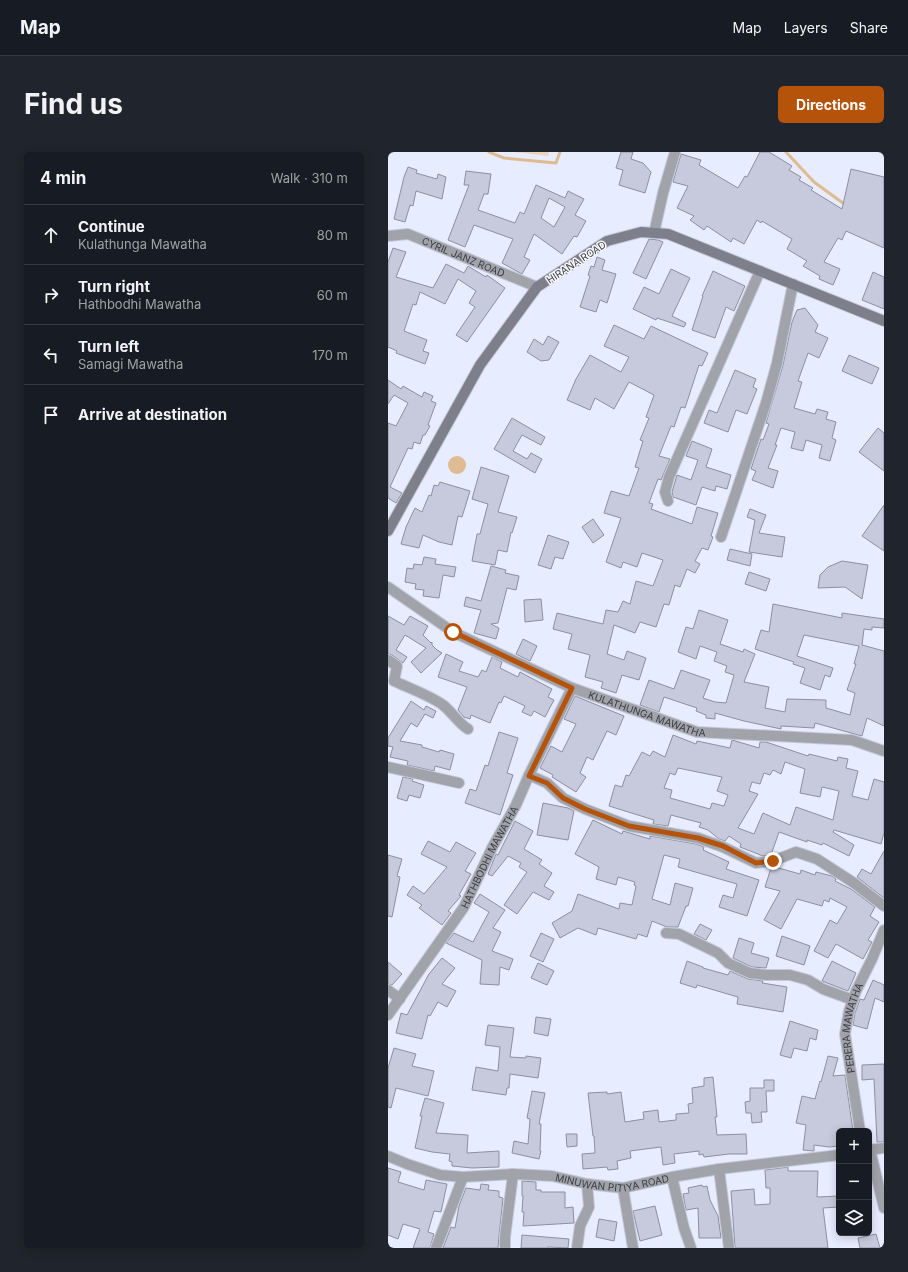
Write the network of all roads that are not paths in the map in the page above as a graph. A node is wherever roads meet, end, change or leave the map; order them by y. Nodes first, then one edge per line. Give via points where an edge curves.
1 (675, 152) edge
2 (654, 233) junction
3 (388, 236) edge
4 (760, 271) junction
5 (793, 284) junction
6 (537, 288) junction
7 (884, 321) edge
8 (668, 501) dead end
9 (388, 531) edge
10 (721, 537) dead end
11 (388, 587) edge
12 (388, 660) edge
13 (572, 688) junction
14 (468, 729) dead end
15 (884, 751) edge
16 (388, 768) edge
17 (529, 776) junction
18 (459, 783) dead end
19 (884, 906) edge
20 (884, 930) edge
21 (666, 933) dead end
22 (388, 990) edge
23 (400, 999) junction
24 (853, 1000) junction
25 (388, 1015) edge
26 (860, 1128) edge
27 (884, 1148) edge
28 (872, 1149) edge
29 (836, 1155) edge
30 (388, 1156) edge
31 (872, 1157) edge
32 (719, 1169) junction
33 (513, 1174) junction
34 (463, 1177) junction
35 (672, 1177) junction
36 (587, 1184) junction
37 (623, 1188) junction
38 (884, 1208) edge
39 (436, 1248) edge
40 (505, 1248) edge
41 (577, 1248) edge
42 (633, 1248) edge
43 (691, 1248) edge
44 (729, 1248) edge

1 - 2 street
2 - 4 street, HIRANA ROAD via 668,234
2 - 6 street, HIRANA ROAD via 641,232 607,241
3 - 6 street, CYRIL JANZ ROAD via 408,234
4 - 5 street, HIRANA ROAD
4 - 8 street via 669,477 666,492
5 - 7 street, HIRANA ROAD
5 - 10 street via 777,363 766,402
6 - 9 street, HIRANA ROAD via 480,365
11 - 13 street, KULATHUNGA MAWATHA via 453,632
12 - 14 street via 397,666 394,681 441,704
13 - 15 street, KULATHUNGA MAWATHA via 697,732 852,740
13 - 17 street, HATHBODHI MAWATHA
16 - 18 street
17 - 19 street via 547,783 563,798 629,826 698,838 723,846 756,863 773,861 796,852 817,858
17 - 23 street, HATHBODHI MAWATHA via 464,907
20 - 24 street, PERERA MAWATHA
21 - 24 street via 679,934 718,953 728,963 750,973 796,976
22 - 23 street
23 - 25 street, HATHBODHI MAWATHA
24 - 26 street, PERERA MAWATHA via 845,1034
27 - 28 street
29 - 32 street, MINUWAN PITIYA ROAD
30 - 34 street, MINUWAN PITIYA ROAD via 440,1175
31 - 38 street
32 - 35 street, MINUWAN PITIYA ROAD
32 - 44 street
33 - 34 street, MINUWAN PITIYA ROAD
33 - 36 street, MINUWAN PITIYA ROAD via 552,1176
33 - 40 street
34 - 39 street
35 - 37 street, MINUWAN PITIYA ROAD
35 - 43 street
36 - 37 street, MINUWAN PITIYA ROAD
36 - 41 street via 588,1207 580,1226
37 - 42 street

